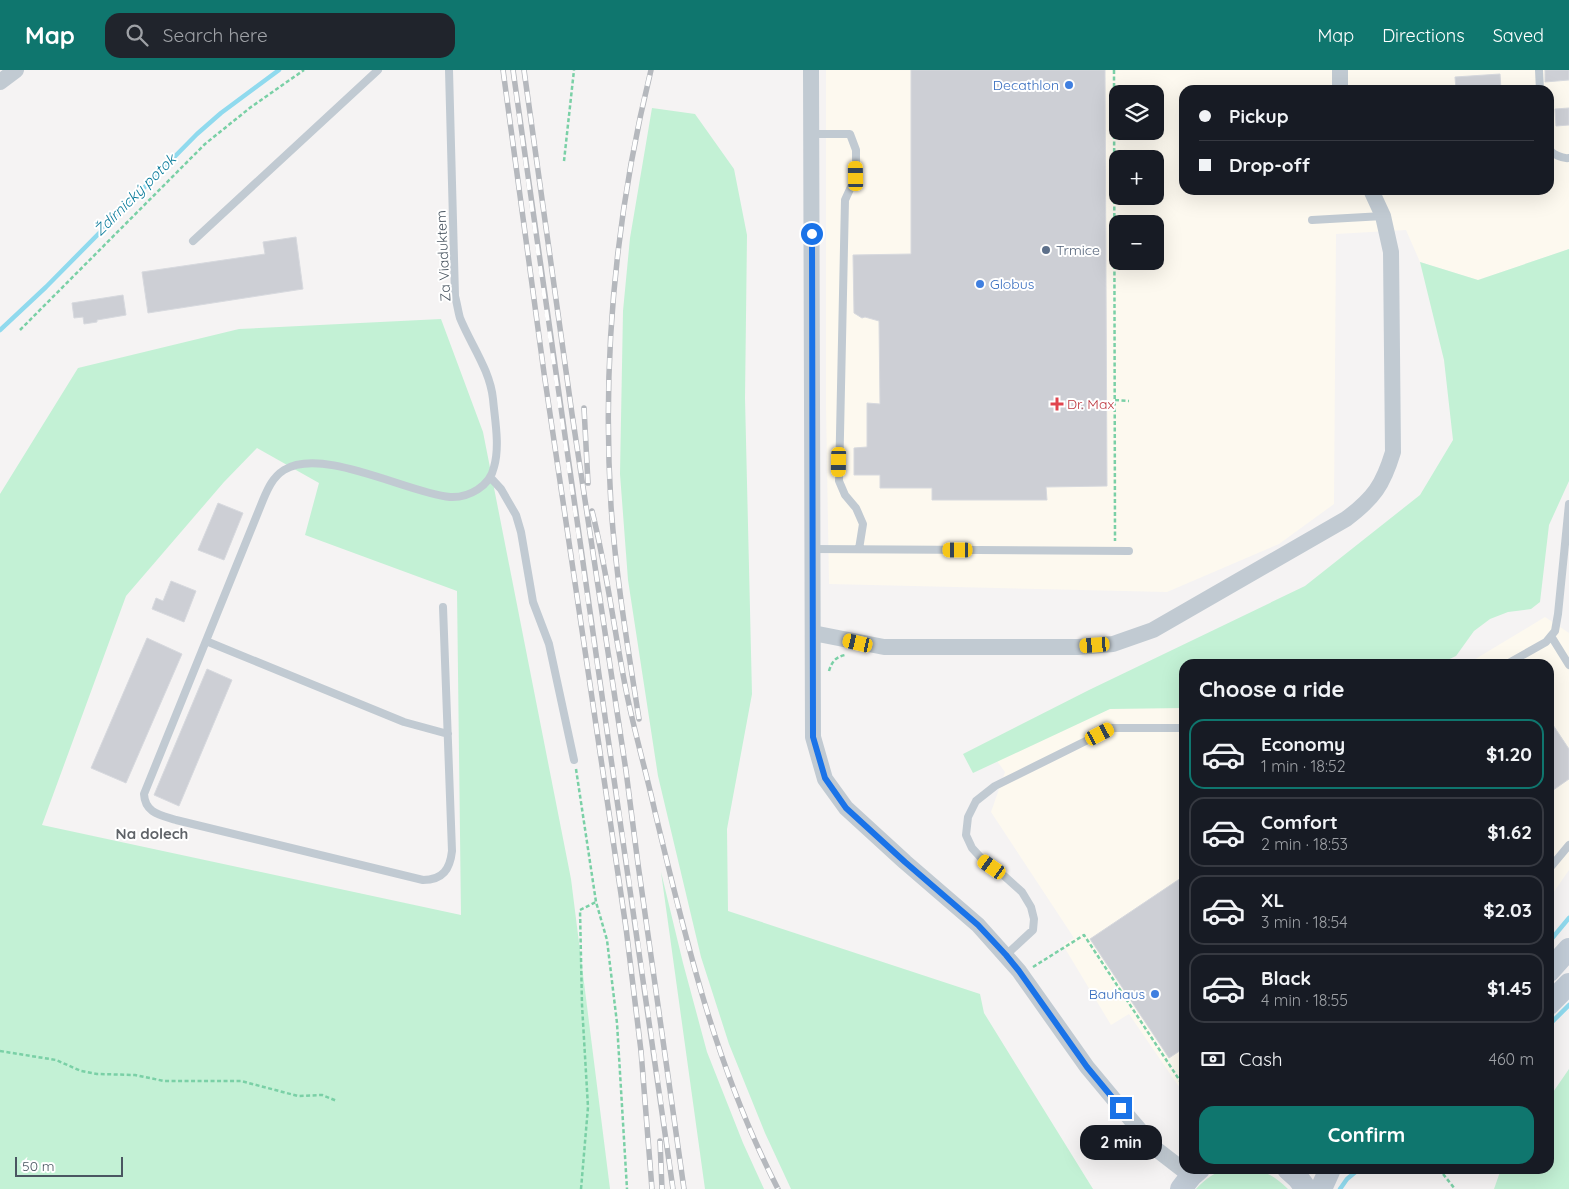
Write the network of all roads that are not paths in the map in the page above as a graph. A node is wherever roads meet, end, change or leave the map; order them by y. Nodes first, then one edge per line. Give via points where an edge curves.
1 (16, 70) edge
2 (378, 70) edge
3 (449, 70) edge
4 (811, 70) edge
5 (1340, 70) edge
6 (1539, 70) edge
7 (0, 82) edge
8 (1340, 85) edge
9 (1540, 85) edge
10 (812, 134) junction
11 (1554, 153) edge
12 (1569, 158) edge
13 (1373, 195) edge
14 (1383, 216) junction
15 (1312, 220) dead end
16 (193, 240) dead end
17 (490, 477) junction
18 (1569, 504) edge
19 (814, 549) junction
20 (859, 549) junction
21 (1130, 551) dead end
22 (443, 607) dead end
23 (813, 633) junction
24 (1551, 636) junction
25 (206, 641) junction
26 (1515, 659) edge
27 (1569, 665) edge
28 (1179, 728) edge
29 (448, 734) junction
30 (574, 760) road end
31 (1569, 845) edge
32 (1554, 863) edge
33 (1569, 949) edge
34 (1006, 955) junction
35 (1554, 966) edge
36 (1569, 984) edge
37 (1554, 999) edge
38 (1179, 1169) edge
39 (1294, 1174) edge
40 (1328, 1174) edge
41 (1306, 1189) edge
42 (1321, 1189) edge

1 - 7 street
2 - 16 lane
3 - 17 lane, Za Viaduktem via 455,296 460,317 492,391 496,436 494,468
4 - 10 street
5 - 8 street
6 - 9 lane
10 - 19 street
10 - 20 lane via 850,134 856,150 856,176 844,200 839,481 863,524
11 - 12 lane
13 - 14 street
14 - 15 lane
14 - 23 street via 1391,252 1394,452 1379,488 1368,502 1346,519 1152,630 1113,644 884,647
17 - 25 lane via 475,491 451,497 351,469 314,463 286,468 270,484
17 - 30 lane via 502,489 516,515 534,602 549,644
18 - 24 lane via 1558,614
19 - 20 lane
19 - 23 street
20 - 21 lane
22 - 29 lane
23 - 34 street via 813,737 825,778 846,808 978,925
24 - 26 lane
24 - 27 lane
25 - 29 lane via 404,722
25 - 29 lane via 144,794 148,809 155,814 433,880 451,862
28 - 34 lane via 1112,728 995,786 976,801 968,817 966,835 969,842 982,860 1022,892 1034,919 1033,930
31 - 32 lane
33 - 35 main road
34 - 38 street via 1087,1067 1156,1149
36 - 37 main road
39 - 41 main road
40 - 42 main road

